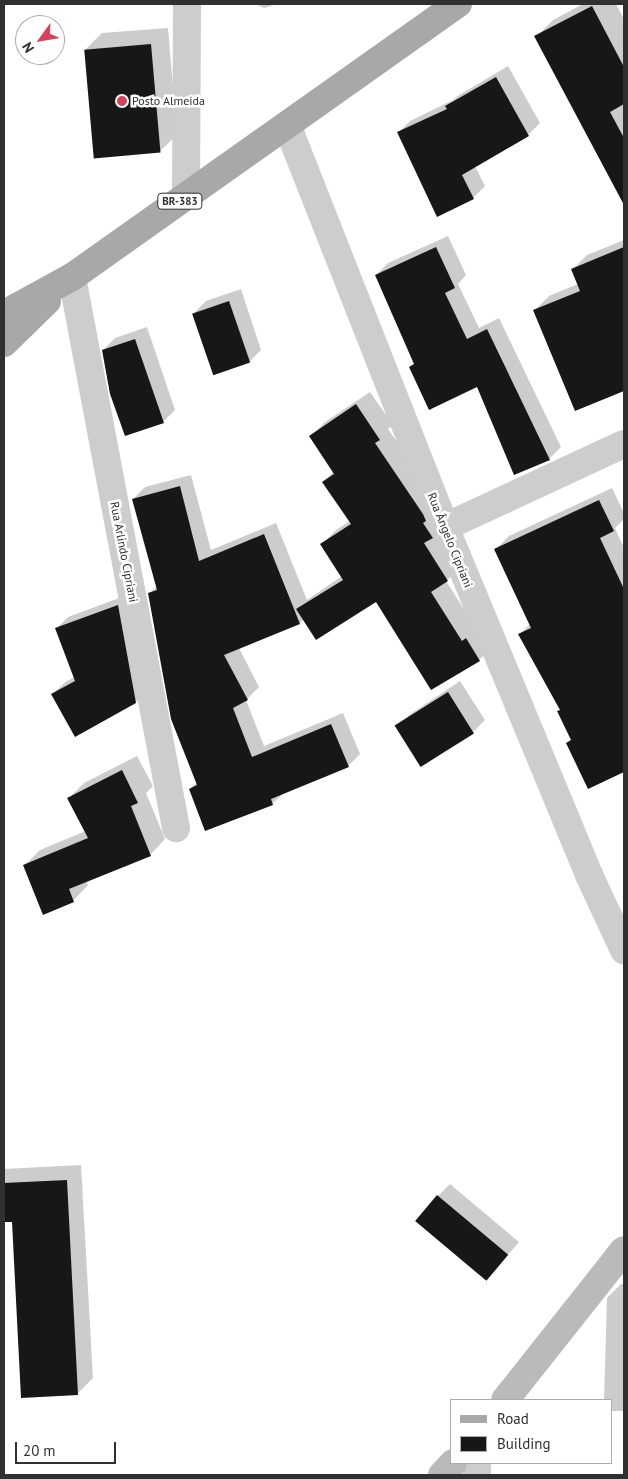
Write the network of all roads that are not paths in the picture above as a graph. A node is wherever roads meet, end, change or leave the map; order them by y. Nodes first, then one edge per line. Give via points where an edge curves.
1 (187, 4) edge
2 (458, 4) edge
3 (287, 125) junction
4 (186, 196) junction
5 (72, 276) junction
6 (4, 314) edge
7 (4, 343) edge
8 (624, 444) edge
9 (445, 527) junction
10 (176, 828) dead end
11 (624, 950) edge
12 (624, 1250) edge
13 (506, 1399) edge
14 (452, 1464) edge
15 (442, 1475) edge

1 - 4 street
2 - 3 main road, BR-383
3 - 4 main road, BR-383
3 - 9 street, Rua Ângelo Cipriani
4 - 5 main road, BR-383
5 - 6 main road, BR-383
5 - 7 main road, BR-383
5 - 10 street, Rua Arlindo Cipriani
8 - 9 street
9 - 11 street, Rua Ângelo Cipriani via 589,875
12 - 13 street
14 - 15 street

